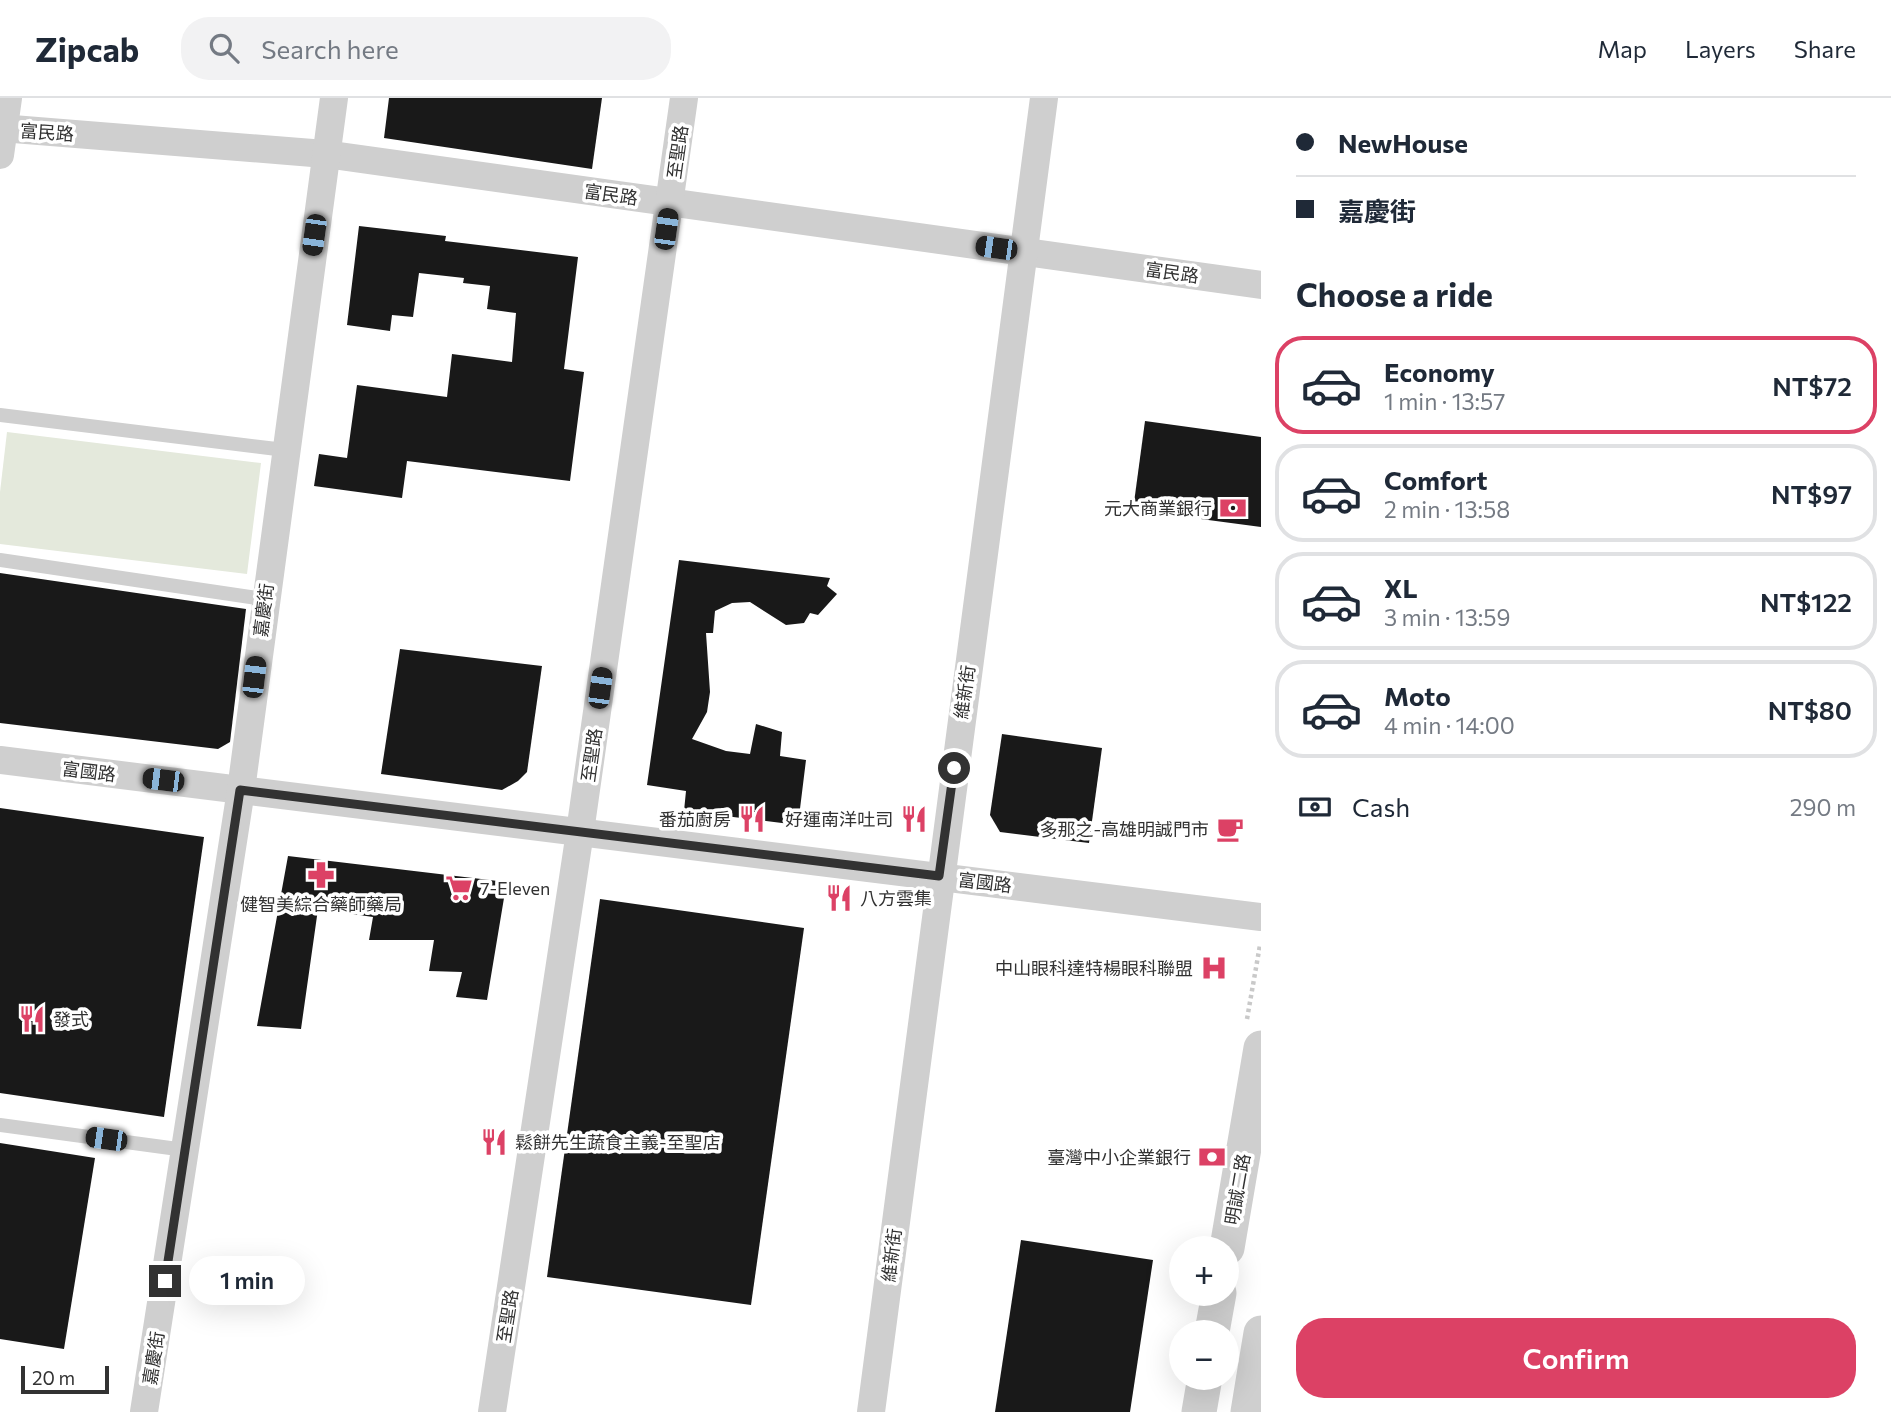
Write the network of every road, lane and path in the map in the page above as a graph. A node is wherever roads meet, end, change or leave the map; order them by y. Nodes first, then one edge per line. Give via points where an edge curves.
1 (8, 98) edge
2 (334, 98) edge
3 (684, 98) edge
4 (1044, 98) edge
5 (1, 137) edge
6 (325, 154) junction
7 (670, 202) junction
8 (1023, 251) junction
9 (1261, 285) edge
10 (0, 415) edge
11 (285, 450) junction
12 (0, 560) edge
13 (264, 599) junction
14 (0, 760) edge
15 (240, 790) junction
16 (580, 832) junction
17 (939, 876) junction
18 (1261, 916) edge
19 (1261, 1048) edge
20 (0, 1125) edge
21 (185, 1150) junction
22 (1229, 1236) edge
23 (1261, 1333) edge
24 (1203, 1390) edge
25 (144, 1412) edge
26 (492, 1412) edge
27 (871, 1412) edge
28 (1199, 1412) edge
29 (1248, 1412) edge

1 - 5 street
2 - 6 street, 嘉慶街
3 - 7 street, 至聖路
4 - 8 street, 維新街
5 - 6 street, 富民路
6 - 7 street, 富民路
6 - 11 street, 嘉慶街
7 - 8 street, 富民路
7 - 16 street, 至聖路
8 - 9 street, 富民路
8 - 17 street, 維新街
10 - 11 lane
11 - 13 street, 嘉慶街
12 - 13 lane
13 - 15 street, 嘉慶街
14 - 15 street, 富國路
15 - 16 street, 富國路
15 - 21 street, 嘉慶街
16 - 17 street, 富國路
16 - 26 street, 至聖路
17 - 18 street, 富國路
17 - 27 street, 維新街
19 - 22 street, 明誠二路
20 - 21 lane
21 - 25 street, 嘉慶街
23 - 29 street
24 - 28 street

